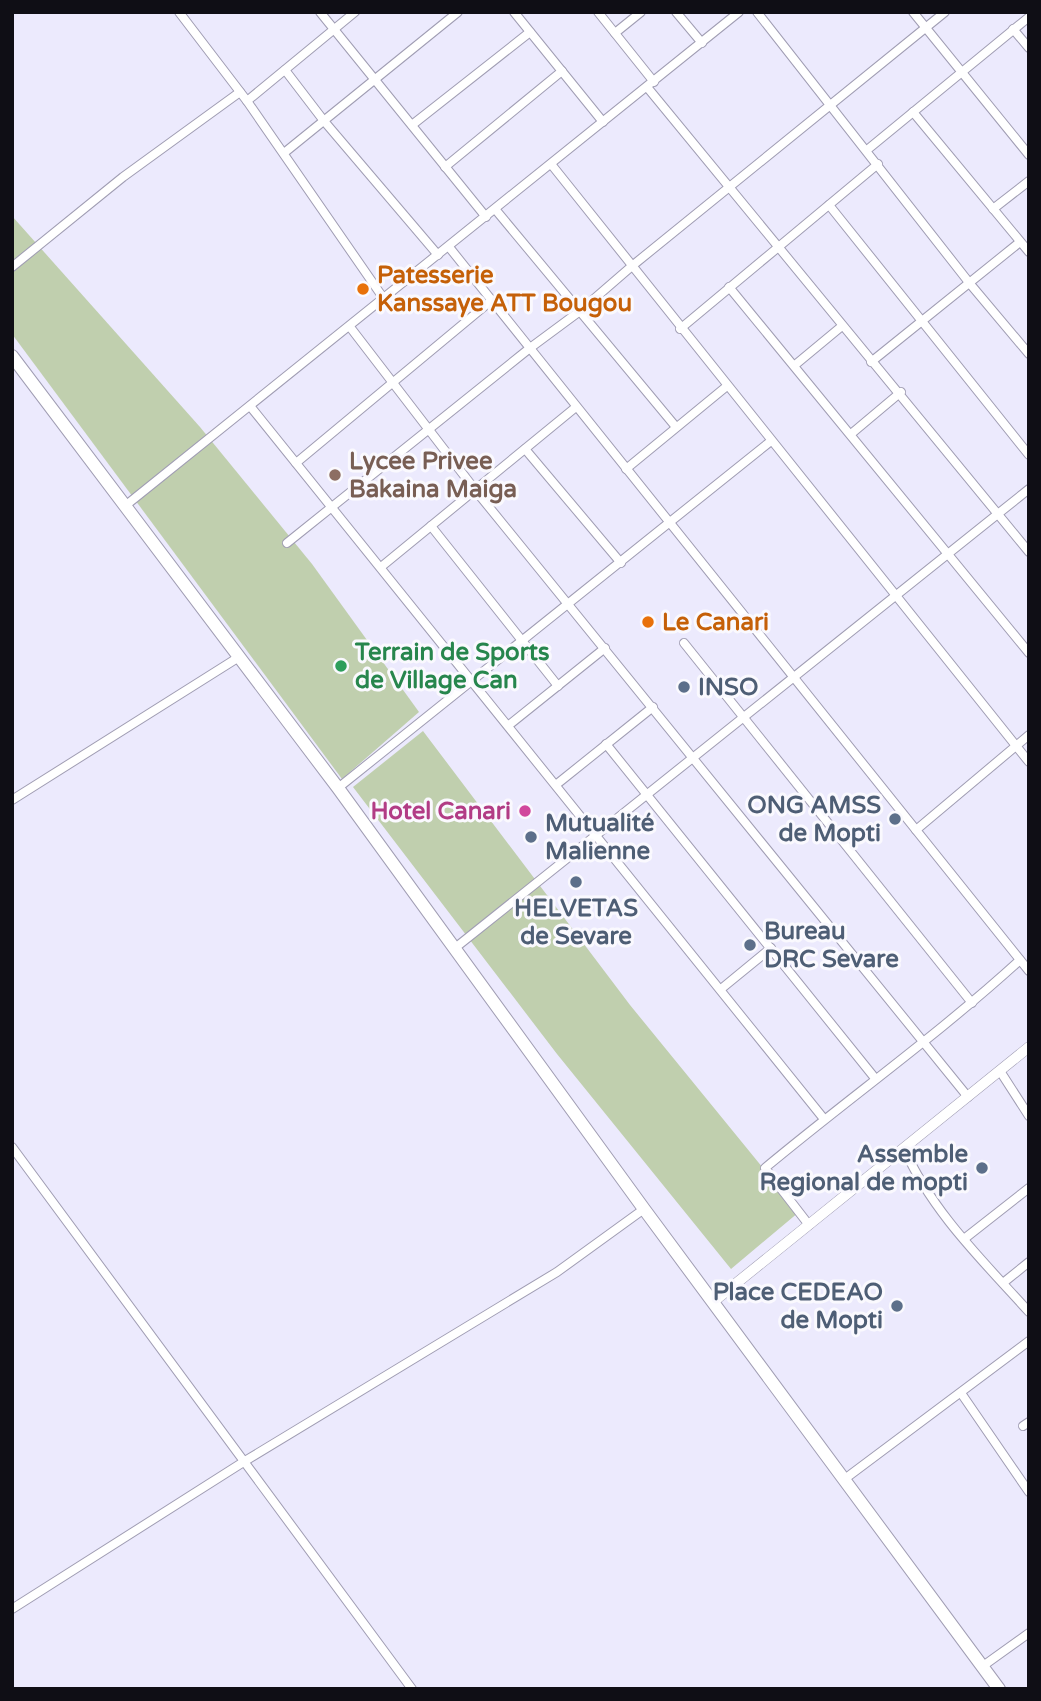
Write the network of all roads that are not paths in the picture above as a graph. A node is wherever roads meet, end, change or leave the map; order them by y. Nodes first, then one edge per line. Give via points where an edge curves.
1 (179, 12) edge
2 (320, 12) edge
3 (355, 12) edge
4 (457, 12) edge
5 (514, 12) edge
6 (598, 12) edge
7 (641, 12) edge
8 (676, 12) edge
9 (739, 12) edge
10 (757, 12) edge
11 (913, 12) edge
12 (945, 12) edge
13 (1029, 17) edge
14 (926, 28) junction
15 (334, 29) junction
16 (1013, 29) junction
17 (530, 32) junction
18 (615, 33) junction
19 (702, 43) junction
20 (1029, 48) edge
21 (285, 70) junction
22 (562, 71) junction
23 (962, 71) junction
24 (375, 80) junction
25 (651, 84) junction
26 (240, 92) junction
27 (247, 101) junction
28 (831, 105) junction
29 (914, 112) junction
30 (324, 121) junction
31 (603, 122) junction
32 (412, 125) junction
33 (867, 150) junction
34 (284, 153) junction
35 (1029, 155) edge
36 (551, 164) junction
37 (878, 164) junction
38 (445, 167) junction
39 (1029, 181) edge
40 (732, 187) junction
41 (829, 205) junction
42 (495, 209) junction
43 (993, 209) junction
44 (486, 217) junction
45 (1020, 242) junction
46 (778, 246) junction
47 (449, 247) junction
48 (1029, 252) edge
49 (438, 255) junction
50 (632, 266) junction
51 (12, 267) edge
52 (971, 285) junction
53 (729, 287) junction
54 (384, 299) junction
55 (492, 300) junction
56 (580, 311) junction
57 (922, 324) junction
58 (842, 326) junction
59 (350, 327) junction
60 (680, 329) junction
61 (530, 348) junction
62 (1029, 354) edge
63 (12, 356) edge
64 (871, 362) junction
65 (795, 365) junction
66 (391, 382) junction
67 (727, 386) junction
68 (901, 392) junction
69 (250, 406) junction
70 (576, 407) junction
71 (676, 428) junction
72 (428, 430) junction
73 (851, 434) junction
74 (771, 441) junction
75 (525, 449) junction
76 (1029, 455) edge
77 (296, 463) junction
78 (626, 469) junction
79 (1029, 489) edge
80 (476, 491) junction
81 (125, 506) junction
82 (332, 507) junction
83 (998, 513) junction
84 (670, 525) junction
85 (431, 526) junction
86 (286, 543) dead end
87 (1029, 552) edge
88 (948, 554) junction
89 (621, 563) junction
90 (381, 568) junction
91 (895, 596) junction
92 (569, 603) junction
93 (522, 641) junction
94 (684, 643) dead end
95 (605, 648) junction
96 (1029, 653) edge
97 (239, 657) junction
98 (793, 677) junction
99 (472, 680) junction
100 (558, 686) junction
101 (653, 707) junction
102 (743, 718) junction
103 (509, 725) junction
104 (1029, 735) edge
105 (607, 744) junction
106 (1016, 746) junction
107 (694, 757) junction
108 (1029, 762) edge
109 (557, 785) junction
110 (338, 788) junction
111 (647, 794) junction
112 (12, 800) edge
113 (916, 830) junction
114 (597, 834) junction
115 (455, 948) junction
116 (771, 948) junction
117 (1020, 960) junction
118 (1029, 971) edge
119 (721, 989) junction
120 (972, 1003) junction
121 (921, 1042) junction
122 (1029, 1047) edge
123 (1000, 1071) junction
124 (874, 1077) junction
125 (968, 1097) junction
126 (1029, 1115) edge
127 (824, 1119) junction
128 (12, 1147) edge
129 (904, 1148) junction
130 (1029, 1188) edge
131 (644, 1209) junction
132 (809, 1225) junction
133 (964, 1239) junction
134 (1029, 1262) edge
135 (1003, 1283) junction
136 (713, 1302) junction
137 (1029, 1312) edge
138 (1029, 1341) edge
139 (961, 1392) junction
140 (244, 1461) junction
141 (846, 1478) junction
142 (1028, 1491) edge
143 (12, 1609) edge
144 (1029, 1633) edge
145 (983, 1666) junction
146 (412, 1689) edge
147 (999, 1689) edge

1 - 26 street
2 - 15 street
3 - 15 street
4 - 24 street
5 - 17 street
6 - 18 street
7 - 18 street
8 - 19 street
9 - 19 street
10 - 28 street
11 - 14 street
12 - 14 street
13 - 16 street
14 - 23 street
14 - 28 street
15 - 21 street
15 - 24 street
16 - 20 street
16 - 23 street
17 - 22 street
17 - 32 street
18 - 25 street
19 - 25 street
21 - 27 street
21 - 30 street
22 - 31 street
22 - 38 street
23 - 29 street
23 - 35 street
24 - 30 street
24 - 32 street
25 - 31 street
25 - 40 street
26 - 27 street
26 - 51 street via 123,177
27 - 34 street
28 - 33 street
28 - 40 street
29 - 33 street
29 - 43 street
30 - 34 street
30 - 49 street
31 - 36 street
32 - 38 street
33 - 37 street
34 - 54 street
36 - 42 street
36 - 50 street
37 - 41 street
37 - 52 street
38 - 44 street
39 - 43 street
40 - 46 street
40 - 50 street
41 - 46 street
41 - 57 street
42 - 44 street
42 - 56 street
43 - 45 street
44 - 47 street
45 - 48 street
45 - 52 street
46 - 53 street
46 - 58 street
47 - 49 street
47 - 55 street
49 - 54 street
50 - 56 street
50 - 60 street
52 - 57 street
52 - 62 street
53 - 60 street
53 - 65 street
54 - 59 street
55 - 61 street
55 - 66 street
56 - 61 street
56 - 71 street
57 - 64 street
57 - 76 street
58 - 64 street
58 - 65 street
59 - 66 street
59 - 69 street
60 - 67 street
61 - 70 street
61 - 72 street
63 - 81 main road
64 - 68 street
65 - 73 street
66 - 72 street
66 - 77 street
67 - 71 street
67 - 74 street
68 - 73 street
68 - 83 street
69 - 77 street
69 - 81 street
70 - 75 street
70 - 78 street
71 - 78 street
72 - 80 street
72 - 82 street
73 - 88 street
74 - 84 street
74 - 91 street
75 - 80 street
75 - 89 street
77 - 82 street
78 - 84 street
79 - 83 street
80 - 85 street
80 - 92 street
81 - 97 main road
82 - 86 street
82 - 90 street
83 - 87 street
83 - 88 street
84 - 89 street
84 - 98 street
85 - 90 street
85 - 93 street
88 - 91 street
88 - 96 street
89 - 92 street
90 - 99 street
91 - 98 street
91 - 106 street
92 - 93 street
92 - 95 street
93 - 99 street
93 - 100 street
94 - 102 street
95 - 100 street
95 - 101 street
97 - 110 main road
97 - 112 street
98 - 102 street
98 - 113 street
99 - 103 street
99 - 110 street
100 - 103 street
101 - 105 street
101 - 107 street
102 - 107 street
102 - 120 street
103 - 109 street
104 - 106 street
105 - 109 street
105 - 111 street
106 - 108 street
106 - 113 street
107 - 111 street
107 - 121 street
109 - 114 street
110 - 115 main road
111 - 114 street
111 - 116 street
113 - 117 street
114 - 115 street
114 - 119 street
115 - 131 main road
116 - 119 street
116 - 124 street
117 - 118 street
117 - 120 street
119 - 127 street
120 - 121 street
121 - 124 street
121 - 125 street
122 - 123 street
123 - 125 street
123 - 126 street
124 - 127 street
125 - 129 street
127 - 132 street via 765,1168
128 - 140 street
129 - 132 street
129 - 133 street via 915,1174
130 - 133 street
131 - 136 main road
131 - 140 street via 557,1272
132 - 136 street
133 - 135 street
134 - 135 street
135 - 137 street
136 - 141 main road
138 - 139 street
139 - 141 street
139 - 142 street
140 - 143 street
140 - 146 street
141 - 145 main road
144 - 145 street
145 - 147 main road

